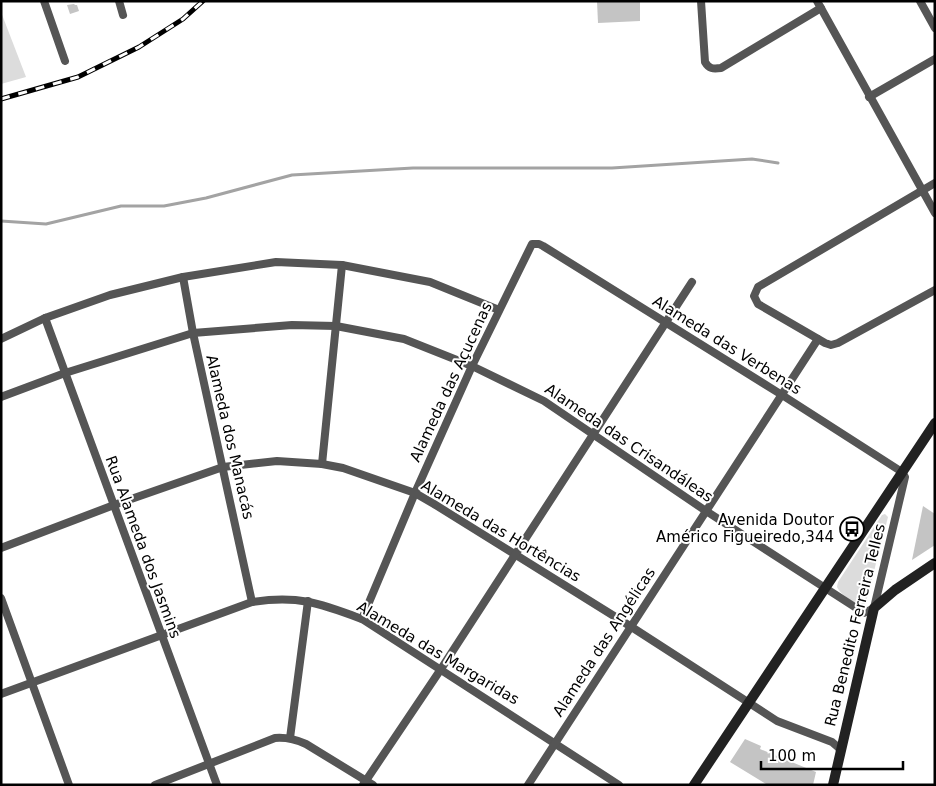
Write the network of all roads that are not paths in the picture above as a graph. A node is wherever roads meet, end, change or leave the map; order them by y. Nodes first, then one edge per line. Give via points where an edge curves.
1 (44, 1) edge
2 (119, 1) edge
3 (701, 1) edge
4 (920, 1) edge
5 (819, 5) edge
6 (124, 15) dead end
7 (935, 28) edge
8 (935, 59) edge
9 (65, 61) dead end
10 (869, 97) junction
11 (935, 183) edge
12 (923, 189) junction
13 (935, 213) edge
14 (536, 244) joint
15 (342, 264) junction
16 (183, 277) junction
17 (692, 282) dead end
18 (935, 290) edge
19 (499, 310) junction
20 (45, 318) junction
21 (666, 322) junction
22 (336, 326) junction
23 (193, 333) junction
24 (1, 338) edge
25 (818, 339) junction
26 (472, 366) junction
27 (65, 373) junction
28 (782, 395) junction
29 (1, 397) edge
30 (935, 423) edge
31 (593, 435) junction
32 (322, 464) junction
33 (223, 467) junction
34 (902, 472) junction
35 (415, 493) junction
36 (114, 505) junction
37 (706, 511) junction
38 (1, 548) edge
39 (516, 554) junction
40 (935, 563) edge
41 (824, 588) junction
42 (1, 598) edge
43 (308, 601) junction
44 (252, 602) junction
45 (874, 608) junction
46 (362, 619) junction
47 (630, 626) junction
48 (161, 635) junction
49 (441, 669) junction
50 (33, 683) junction
51 (1, 694) edge
52 (749, 703) junction
53 (290, 738) junction
54 (555, 742) junction
55 (840, 751) junction
56 (210, 765) junction
57 (367, 783) edge
58 (69, 785) edge
59 (154, 785) edge
60 (216, 785) edge
61 (528, 785) edge
62 (620, 785) edge
63 (694, 785) edge
64 (833, 785) edge

1 - 9 street
2 - 6 street
3 - 5 street via 705,62 713,69 721,68
4 - 7 street
5 - 10 street
8 - 10 street
10 - 12 street
11 - 12 street
12 - 13 street
12 - 25 street via 758,287 754,296 758,304
14 - 19 street, Alameda das Açucenas via 532,244
14 - 21 street, Alameda das Verbenas
15 - 16 street via 276,262
15 - 19 street via 430,282
15 - 22 street
16 - 20 street via 110,296
16 - 23 street, Alameda dos Manacás
17 - 21 street
18 - 25 street via 838,343 831,345
19 - 26 street, Alameda das Açucenas
20 - 24 street
20 - 27 street, Rua Alameda dos Jasmins
21 - 28 street, Alameda das Verbenas
21 - 31 street
22 - 23 street, Alameda das Crisandáleas via 292,325
22 - 26 street, Alameda das Crisandáleas via 404,339
22 - 32 street
23 - 27 street, Alameda das Crisandáleas
23 - 33 street, Alameda dos Manacás
25 - 28 street, Alameda das Angélicas
26 - 31 street, Alameda das Crisandáleas via 544,401
26 - 35 street, Alameda das Açucenas
27 - 29 street, Alameda das Crisandáleas
27 - 36 street, Rua Alameda dos Jasmins
28 - 34 street, Alameda das Verbenas
28 - 37 street, Alameda das Angélicas
30 - 34 main road
31 - 37 street, Alameda das Crisandáleas
31 - 39 street
32 - 33 street, Alameda das Hortências via 277,461
32 - 35 street, Alameda das Hortências
33 - 36 street, Alameda das Hortências
33 - 44 street, Alameda dos Manacás
34 - 41 main road
34 - 45 street, Rua Benedito Ferreira Telles via 905,480
35 - 39 street, Alameda das Hortências
35 - 46 street, Alameda das Açucenas
36 - 38 street, Alameda das Hortências
36 - 48 street, Rua Alameda dos Jasmins
37 - 41 street, Alameda das Crisandáleas
37 - 47 street, Alameda das Angélicas
39 - 47 street, Alameda das Hortências
39 - 49 street
40 - 45 main road
41 - 45 street, Alameda das Crisandáleas via 859,611 867,612
41 - 52 main road
42 - 50 street
43 - 44 street, Alameda das Margaridas
43 - 46 street, Alameda das Margaridas
43 - 53 street
44 - 48 street, Alameda das Margaridas
45 - 55 main road, Rua Benedito Ferreira Telles
46 - 49 street, Alameda das Margaridas
47 - 52 street, Alameda das Hortências
47 - 54 street, Alameda das Angélicas
48 - 50 street, Alameda das Margaridas
48 - 56 street, Rua Alameda dos Jasmins
49 - 54 street, Alameda das Margaridas
49 - 57 street
50 - 51 street, Alameda das Margaridas
50 - 58 street
52 - 55 street, Alameda das Hortências via 777,721 832,742
52 - 63 main road
53 - 56 street via 275,738
53 - 57 street via 306,744
54 - 61 street, Alameda das Angélicas
54 - 62 street, Alameda das Margaridas
55 - 64 main road, Rua Benedito Ferreira Telles
56 - 59 street
56 - 60 street, Rua Alameda dos Jasmins

